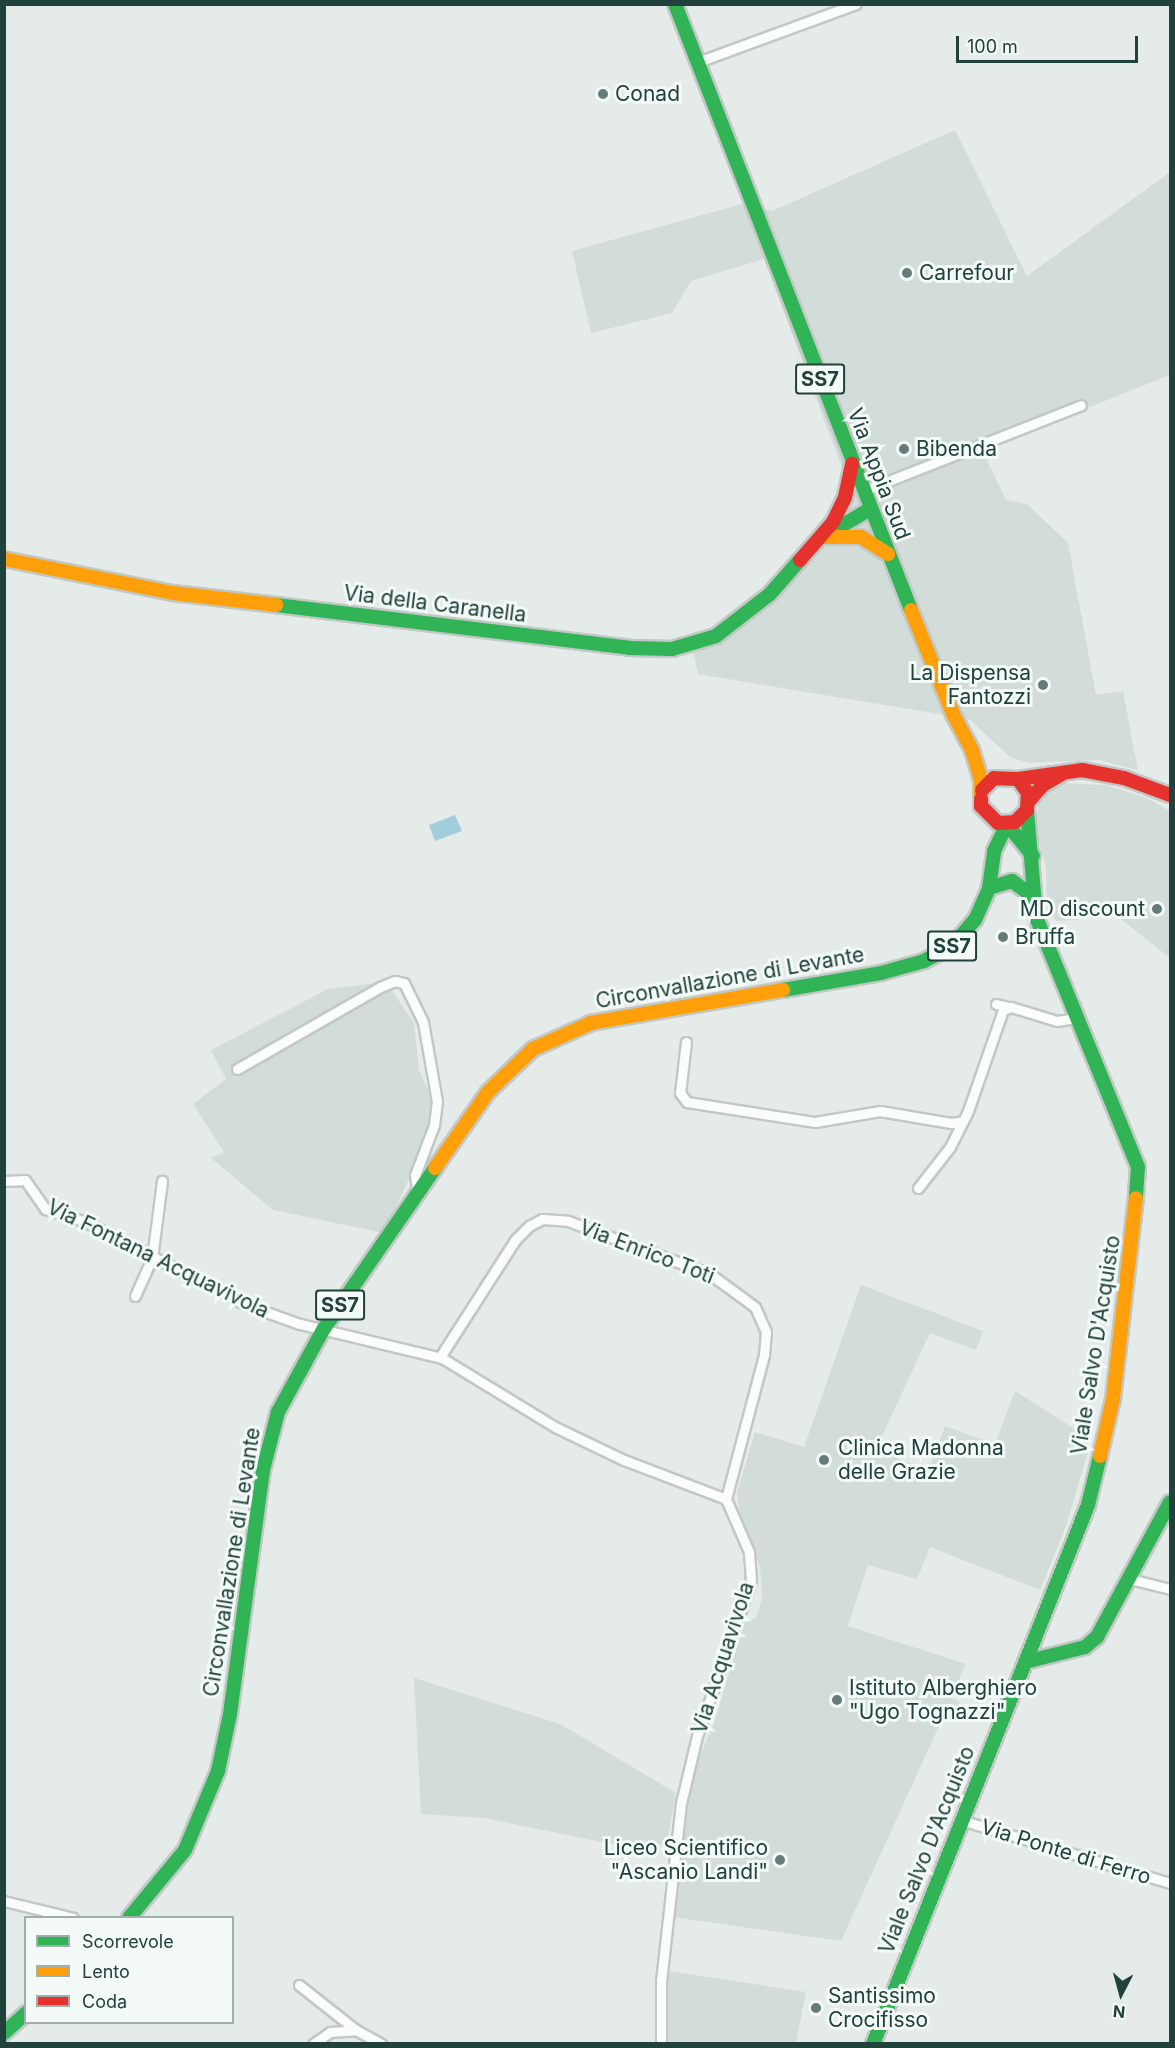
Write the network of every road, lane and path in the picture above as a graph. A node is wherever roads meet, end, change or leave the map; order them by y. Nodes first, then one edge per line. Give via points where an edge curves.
1 (675, 4) edge
2 (856, 4) edge
3 (698, 62) junction
4 (1081, 405) dead end
5 (852, 464) junction
6 (863, 490) junction
7 (870, 509) junction
8 (824, 537) junction
9 (888, 554) junction
10 (4, 560) edge
11 (972, 750) junction
12 (1070, 771) junction
13 (1002, 775) junction
14 (1018, 779) junction
15 (982, 790) junction
16 (1170, 795) edge
17 (1028, 805) junction
18 (985, 814) junction
19 (1007, 824) junction
20 (1033, 856) junction
21 (990, 863) junction
22 (989, 888) junction
23 (1034, 905) junction
24 (996, 1004) dead end
25 (1008, 1007) junction
26 (1077, 1018) junction
27 (686, 1042) dead end
28 (237, 1069) dead end
29 (963, 1121) junction
30 (4, 1181) edge
31 (162, 1181) dead end
32 (918, 1188) dead end
33 (418, 1196) junction
34 (152, 1258) junction
35 (135, 1296) dead end
36 (323, 1330) junction
37 (440, 1357) junction
38 (726, 1499) junction
39 (1170, 1502) edge
40 (1130, 1579) junction
41 (1170, 1589) edge
42 (1025, 1662) junction
43 (961, 1820) junction
44 (1170, 1883) edge
45 (4, 1900) edge
46 (69, 1916) edge
47 (130, 1916) edge
48 (299, 1985) dead end
49 (24, 2015) edge
50 (356, 2030) junction
51 (4, 2032) edge
52 (313, 2043) edge
53 (381, 2043) edge
54 (661, 2043) edge
55 (873, 2043) edge

1 - 3 main road, Via Appia Sud / SS7
2 - 3 street
3 - 5 main road, Via Appia Sud / SS7
4 - 6 street
5 - 6 main road, Via Appia Sud / SS7
5 - 8 main road, Via della Caranella via 843,502
6 - 7 main road, Via Appia Sud / SS7
7 - 8 main road, Via della Caranella
7 - 9 main road, Via Appia Sud / SS7
8 - 9 main road via 861,537
8 - 10 main road, Via della Caranella via 733,626 695,645 660,650 173,593
9 - 11 main road, Via Appia Sud / SS7 via 952,714
11 - 13 main road, SS7
11 - 15 main road, Via Appia Sud / SS7
12 - 14 main road
12 - 16 main road via 1113,776
12 - 17 main road via 1043,784
13 - 14 main road, SS7
13 - 15 main road via 987,782
14 - 17 main road
15 - 18 main road, SS7
17 - 19 main road
17 - 20 main road, Viale Salvo D'Acquisto
18 - 19 main road
18 - 21 main road, SS7
19 - 20 main road
19 - 21 main road, Circonvallazione di Levante / SS7
20 - 23 main road, Viale Salvo D'Acquisto
21 - 22 main road, Circonvallazione di Levante / SS7
22 - 23 main road via 1012,881 1026,891
22 - 33 main road, Circonvallazione di Levante / SS7 via 981,909 961,939 924,961 882,973 609,1018 553,1038 522,1058 488,1092
23 - 26 main road, Viale Salvo D'Acquisto via 1041,933
24 - 25 street
25 - 26 street via 1053,1021
25 - 29 street via 1001,1013
26 - 42 main road, Viale Salvo D'Acquisto via 1135,1155 1138,1200 1117,1372 1099,1463 1081,1522
27 - 29 street via 680,1092 689,1103 819,1122 873,1111 951,1123
28 - 33 street via 380,987 395,981 405,984 423,1022 437,1101 432,1133 414,1175
29 - 32 street via 950,1147
30 - 34 street, Via Fontana Acquavivola via 26,1180 45,1209 89,1224
31 - 34 street
33 - 36 main road, Circonvallazione di Levante / SS7
34 - 35 street
34 - 36 street, Via Fontana Acquavivola via 252,1307
36 - 37 street
36 - 47 main road, Circonvallazione di Levante / SS7 via 286,1394 268,1442 229,1722 215,1780 181,1857
37 - 38 street via 555,1427 630,1462
37 - 38 street, Via Enrico Toti via 515,1240 542,1219 568,1221 710,1274 755,1307 766,1332 764,1355
38 - 54 street, Via Acquavivola via 749,1552 751,1581 701,1726 681,1803 661,1981
39 - 40 main road
40 - 41 street
40 - 42 main road via 1102,1630 1089,1645
42 - 43 main road, Viale Salvo D'Acquisto
43 - 44 street, Via Ponte di Ferro
43 - 55 main road, Viale Salvo D'Acquisto
45 - 46 street
48 - 50 street
49 - 51 main road
50 - 52 street via 330,2032
50 - 53 street

